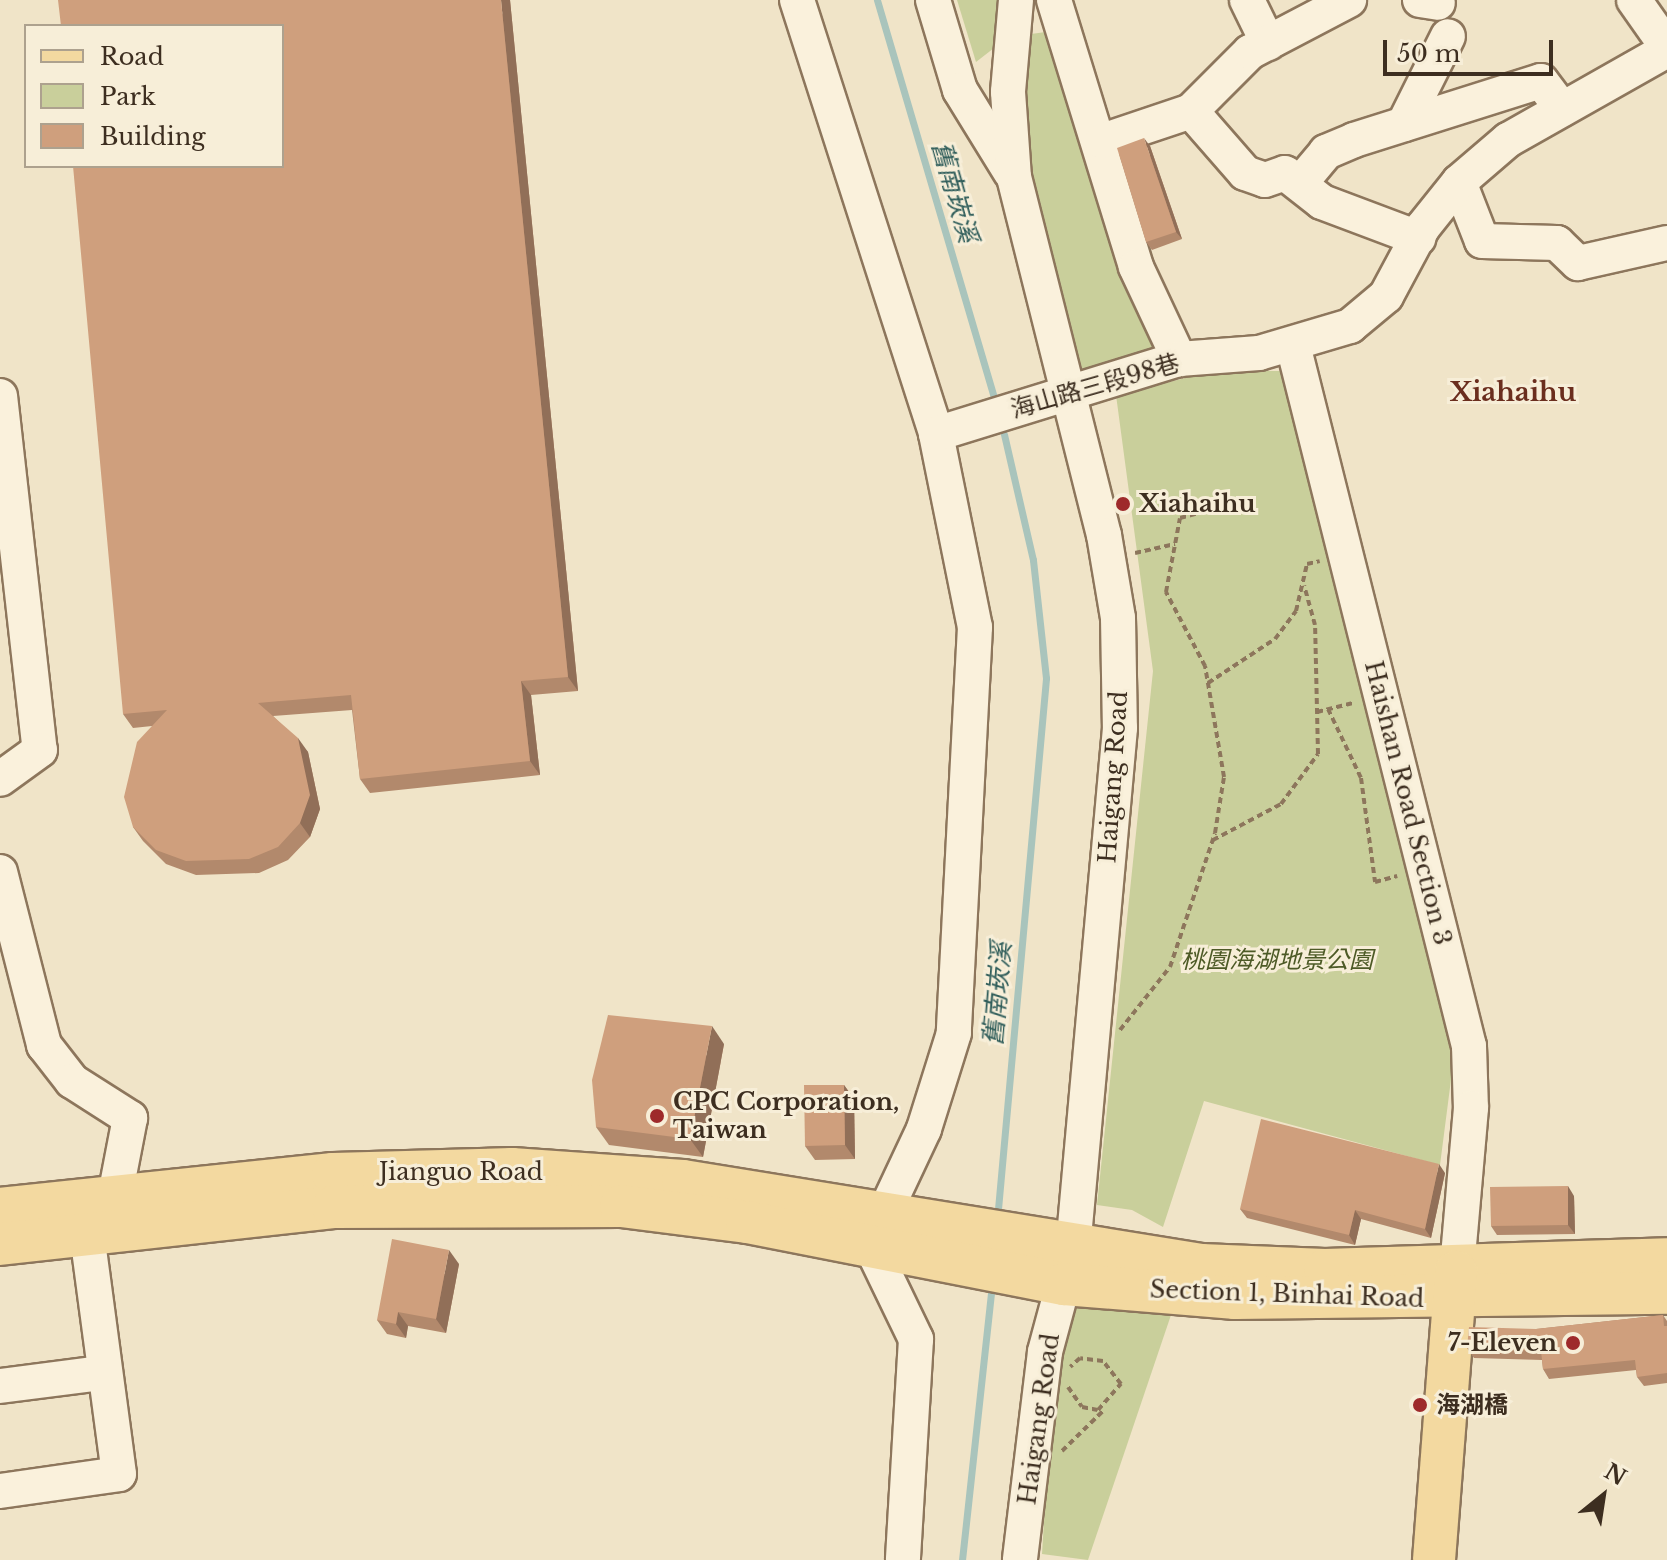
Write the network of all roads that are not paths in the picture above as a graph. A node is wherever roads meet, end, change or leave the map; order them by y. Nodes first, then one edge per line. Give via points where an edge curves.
1 (797, 0) edge
2 (933, 0) edge
3 (1016, 0) edge
4 (1054, 0) edge
5 (1247, 0) edge
6 (1349, 0) edge
7 (1634, 0) edge
8 (1448, 36) dead end
9 (1268, 43) junction
10 (1667, 49) edge
11 (1562, 109) junction
12 (1191, 111) junction
13 (1404, 124) junction
14 (1102, 141) junction
15 (1014, 177) junction
16 (1302, 181) junction
17 (1459, 182) junction
18 (1418, 238) junction
19 (1667, 243) edge
20 (1293, 345) junction
21 (1179, 359) junction
22 (1072, 391) junction
23 (0, 396) edge
24 (936, 434) junction
25 (0, 779) edge
26 (0, 872) edge
27 (115, 1196) junction
28 (0, 1209) edge
29 (875, 1228) junction
30 (87, 1233) junction
31 (925, 1238) joint
32 (0, 1244) edge
33 (1667, 1259) edge
34 (1055, 1263) junction
35 (1455, 1282) junction
36 (1667, 1293) edge
37 (102, 1373) junction
38 (0, 1386) edge
39 (0, 1491) edge
40 (903, 1560) edge
41 (1020, 1560) edge
42 (1434, 1560) edge

1 - 24 street
2 - 15 street via 960,90
3 - 15 street, Haigang Road via 1008,92
4 - 14 street
5 - 9 street
6 - 9 street
7 - 10 street
8 - 13 street
9 - 12 street
10 - 11 street, 海山路三段98巷
11 - 13 street via 1541,81
11 - 17 street, 海山路三段98巷 via 1508,140
12 - 14 street
12 - 16 street via 1245,173
13 - 16 street via 1326,152
14 - 21 street via 1136,267
15 - 22 street, Haigang Road
16 - 18 street via 1322,202
17 - 18 street, 海山路三段98巷
17 - 19 street via 1482,241 1557,243 1578,263
18 - 20 street, 海山路三段98巷 via 1386,296 1350,326
20 - 21 street, 海山路三段98巷
20 - 35 street, Haishan Road Section 3 via 1469,1046 1471,1108
21 - 22 street, 海山路三段98巷
22 - 24 street, 海山路三段98巷
22 - 34 street, Haigang Road via 1118,618 1120,728
23 - 25 street via 40,750
24 - 29 street via 975,627 954,1033 924,1129
26 - 27 street via 44,1045 72,1081 130,1118
27 - 28 main road, Jianguo Road
27 - 29 main road, Jianguo Road via 333,1174 512,1169 683,1181
29 - 30 main road, Jianguo Road via 621,1206 333,1207
29 - 31 main road, Jianguo Road
29 - 40 street via 916,1339
30 - 32 main road, Jianguo Road
30 - 37 street
31 - 34 main road, Section 1, Binhai Road
33 - 35 main road, Section 1, Binhai Road
34 - 35 main road, Section 1, Binhai Road via 1201,1265
34 - 41 street, Haigang Road
35 - 36 main road, Section 1, Binhai Road
35 - 42 main road
37 - 38 street
37 - 39 street via 119,1474

